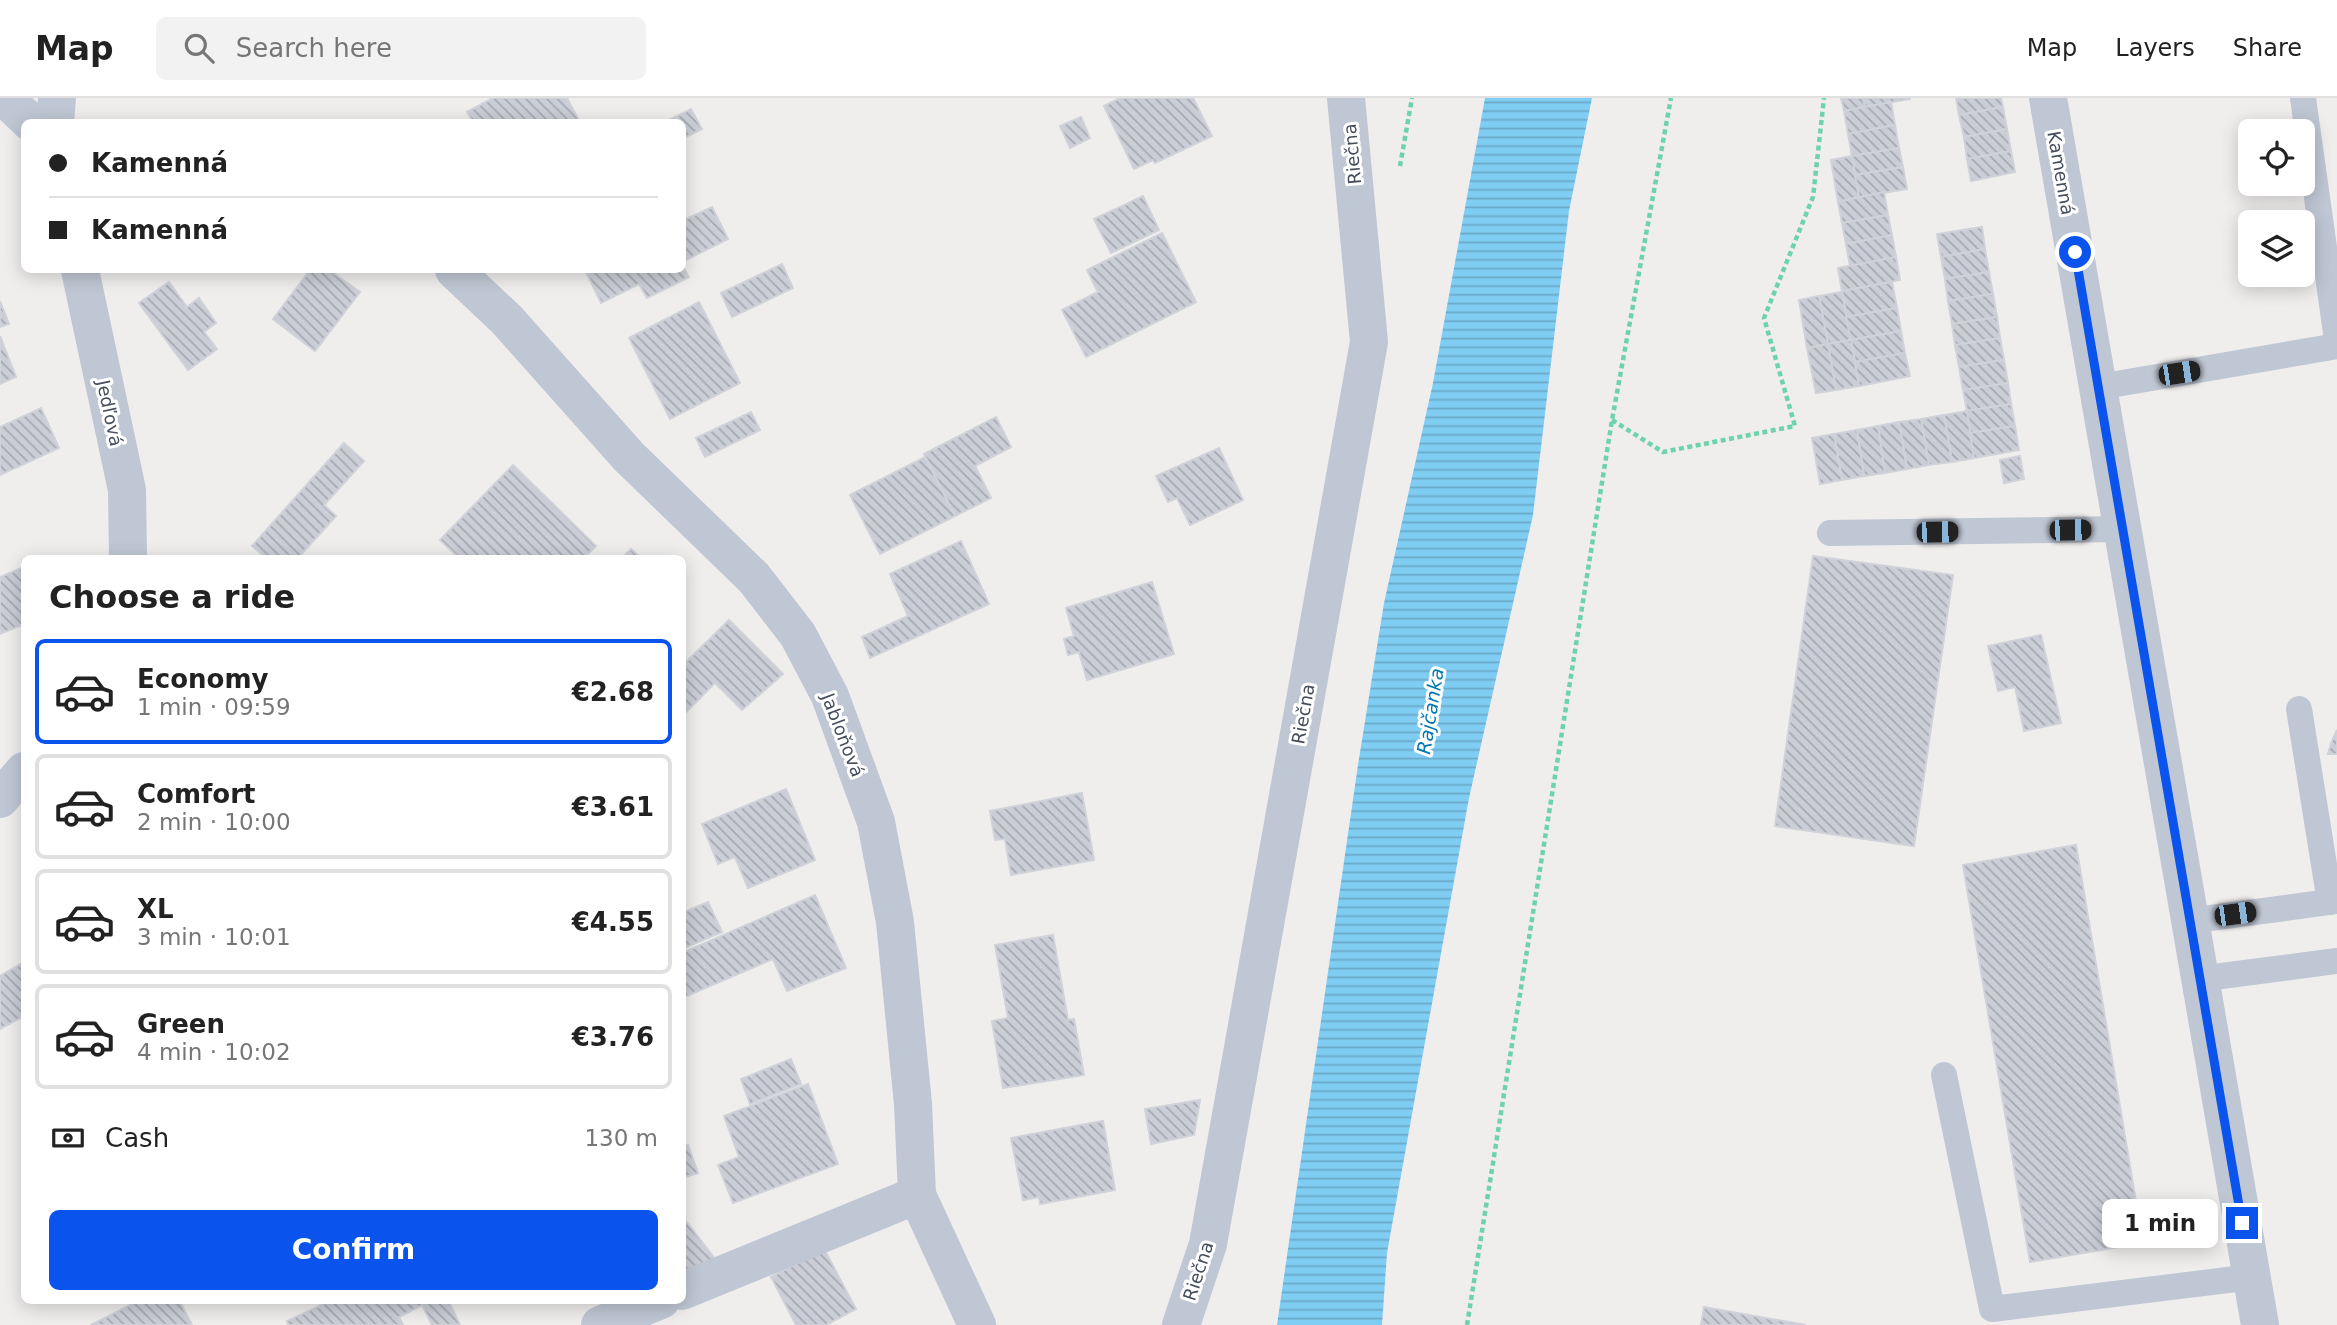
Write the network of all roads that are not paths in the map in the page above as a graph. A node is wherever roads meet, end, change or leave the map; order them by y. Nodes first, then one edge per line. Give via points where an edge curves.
1 (5, 98) edge
2 (57, 98) edge
3 (1346, 98) edge
4 (2048, 98) edge
5 (2303, 98) edge
6 (27, 119) edge
7 (55, 119) edge
8 (81, 273) edge
9 (457, 273) edge
10 (2337, 340) edge
11 (2337, 346) edge
12 (2099, 387) junction
13 (2123, 529) junction
14 (1830, 533) dead end
15 (128, 555) edge
16 (2299, 709) dead end
17 (21, 774) edge
18 (0, 799) edge
19 (2333, 901) edge
20 (2188, 921) junction
21 (2337, 961) edge
22 (2198, 979) junction
23 (1944, 1075) dead end
24 (917, 1195) junction
25 (2252, 1277) junction
26 (686, 1289) edge
27 (651, 1304) edge
28 (600, 1325) edge
29 (977, 1325) edge
30 (1181, 1325) edge
31 (2260, 1325) edge

1 - 6 street
2 - 7 street
3 - 30 street, Riečna via 1369,342 1208,1244
4 - 12 street, Kamenná
5 - 10 lane
8 - 15 street, Jedľová via 127,490
9 - 24 street, Jabloňová via 508,320 629,457 754,578 798,635 830,696 876,822 895,922
11 - 12 lane
12 - 13 street, Kamenná
13 - 14 lane
13 - 20 street, Kamenná
16 - 19 lane
17 - 18 street
19 - 20 lane
20 - 22 street, Kamenná
21 - 22 lane
22 - 25 street, Kamenná
23 - 25 lane via 1992,1309
24 - 26 street
24 - 29 street, Jabloňová
25 - 31 street, Kamenná
27 - 28 street

